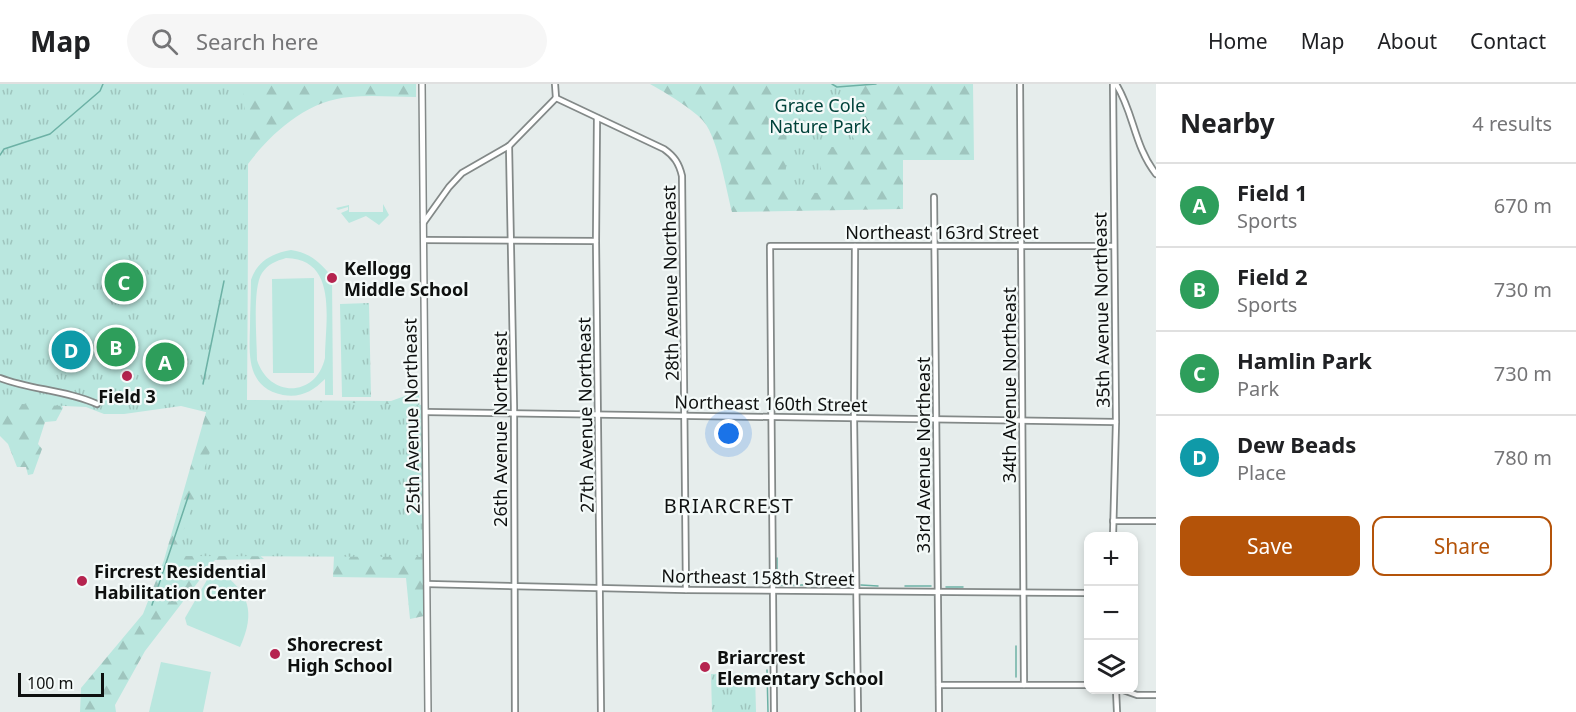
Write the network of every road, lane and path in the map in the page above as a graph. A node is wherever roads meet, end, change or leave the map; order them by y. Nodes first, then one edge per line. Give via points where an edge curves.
1 (422, 84) edge
2 (555, 84) edge
3 (1020, 84) edge
4 (1114, 84) edge
5 (556, 98) junction
6 (597, 118) junction
7 (509, 146) junction
8 (1156, 174) edge
9 (934, 197) dead end
10 (424, 222) junction
11 (424, 240) junction
12 (511, 241) junction
13 (596, 241) junction
14 (855, 246) junction
15 (935, 246) junction
16 (1022, 246) junction
17 (1113, 246) junction
18 (0, 378) edge
19 (97, 404) dead end
20 (426, 412) junction
21 (514, 413) junction
22 (599, 414) junction
23 (685, 416) junction
24 (771, 417) junction
25 (854, 418) junction
26 (937, 420) junction
27 (1022, 421) junction
28 (1116, 422) junction
29 (1113, 521) junction
30 (1155, 521) edge
31 (1113, 532) edge
32 (427, 584) junction
33 (514, 586) junction
34 (600, 588) junction
35 (686, 590) junction
36 (773, 590) junction
37 (856, 591) junction
38 (938, 593) junction
39 (1024, 593) junction
40 (1084, 593) edge
41 (939, 685) junction
42 (1024, 685) junction
43 (1084, 685) edge
44 (1116, 694) edge
45 (1134, 694) edge
46 (1156, 695) edge
47 (428, 712) edge
48 (515, 712) edge
49 (601, 712) edge
50 (774, 712) edge
51 (858, 712) edge
52 (939, 712) edge
53 (1117, 712) edge

1 - 10 street, 25th Avenue Northeast
2 - 5 street
3 - 16 street, 34th Avenue Northeast
4 - 8 street via 1123,96 1143,157
4 - 17 street, 35th Avenue Northeast
5 - 6 street
5 - 7 street
6 - 13 street, 27th Avenue Northeast
6 - 23 street, 28th Avenue Northeast via 664,148 680,165
7 - 10 street via 462,173
7 - 12 street, 26th Avenue Northeast
9 - 15 street, 33rd Avenue Northeast
10 - 11 street, 25th Avenue Northeast
11 - 12 street
11 - 20 street, 25th Avenue Northeast
12 - 13 street
12 - 21 street, 26th Avenue Northeast
13 - 22 street, 27th Avenue Northeast
14 - 15 street, Northeast 163rd Street
14 - 24 street, Northeast 163rd Street via 770,246
14 - 25 street
15 - 16 street, Northeast 163rd Street
15 - 26 street, 33rd Avenue Northeast
16 - 17 street, Northeast 163rd Street
16 - 27 street, 34th Avenue Northeast
17 - 28 street, 35th Avenue Northeast
18 - 19 street via 17,385 80,396
20 - 21 street, Northeast 160th Street
20 - 32 street, 25th Avenue Northeast
21 - 22 street, Northeast 160th Street
21 - 33 street, 26th Avenue Northeast
22 - 23 street, Northeast 160th Street
22 - 34 street, 27th Avenue Northeast
23 - 24 street, Northeast 160th Street
23 - 35 street, 28th Avenue Northeast
24 - 25 street, Northeast 160th Street
24 - 36 street
25 - 26 street, Northeast 160th Street
25 - 37 street
26 - 27 street, Northeast 160th Street
26 - 38 street, 33rd Avenue Northeast
27 - 28 street, Northeast 160th Street
27 - 39 street, 34th Avenue Northeast
28 - 29 street, 35th Avenue Northeast
29 - 30 street
29 - 31 street, 35th Avenue Northeast
32 - 33 street, Northeast 158th Street
32 - 47 street, 25th Avenue Northeast
33 - 34 street, Northeast 158th Street
33 - 48 street, 26th Avenue Northeast
34 - 35 street, Northeast 158th Street
34 - 49 street, 27th Avenue Northeast
35 - 36 street, Northeast 158th Street
36 - 37 street, Northeast 158th Street
36 - 50 street
37 - 38 street, Northeast 158th Street
37 - 51 street
38 - 39 street, Northeast 158th Street
38 - 41 street, 33rd Avenue Northeast
39 - 40 street, Northeast 158th Street
39 - 42 street, 34th Avenue Northeast
41 - 42 street
41 - 52 street, 33rd Avenue Northeast
42 - 43 street
44 - 53 street
45 - 46 street

